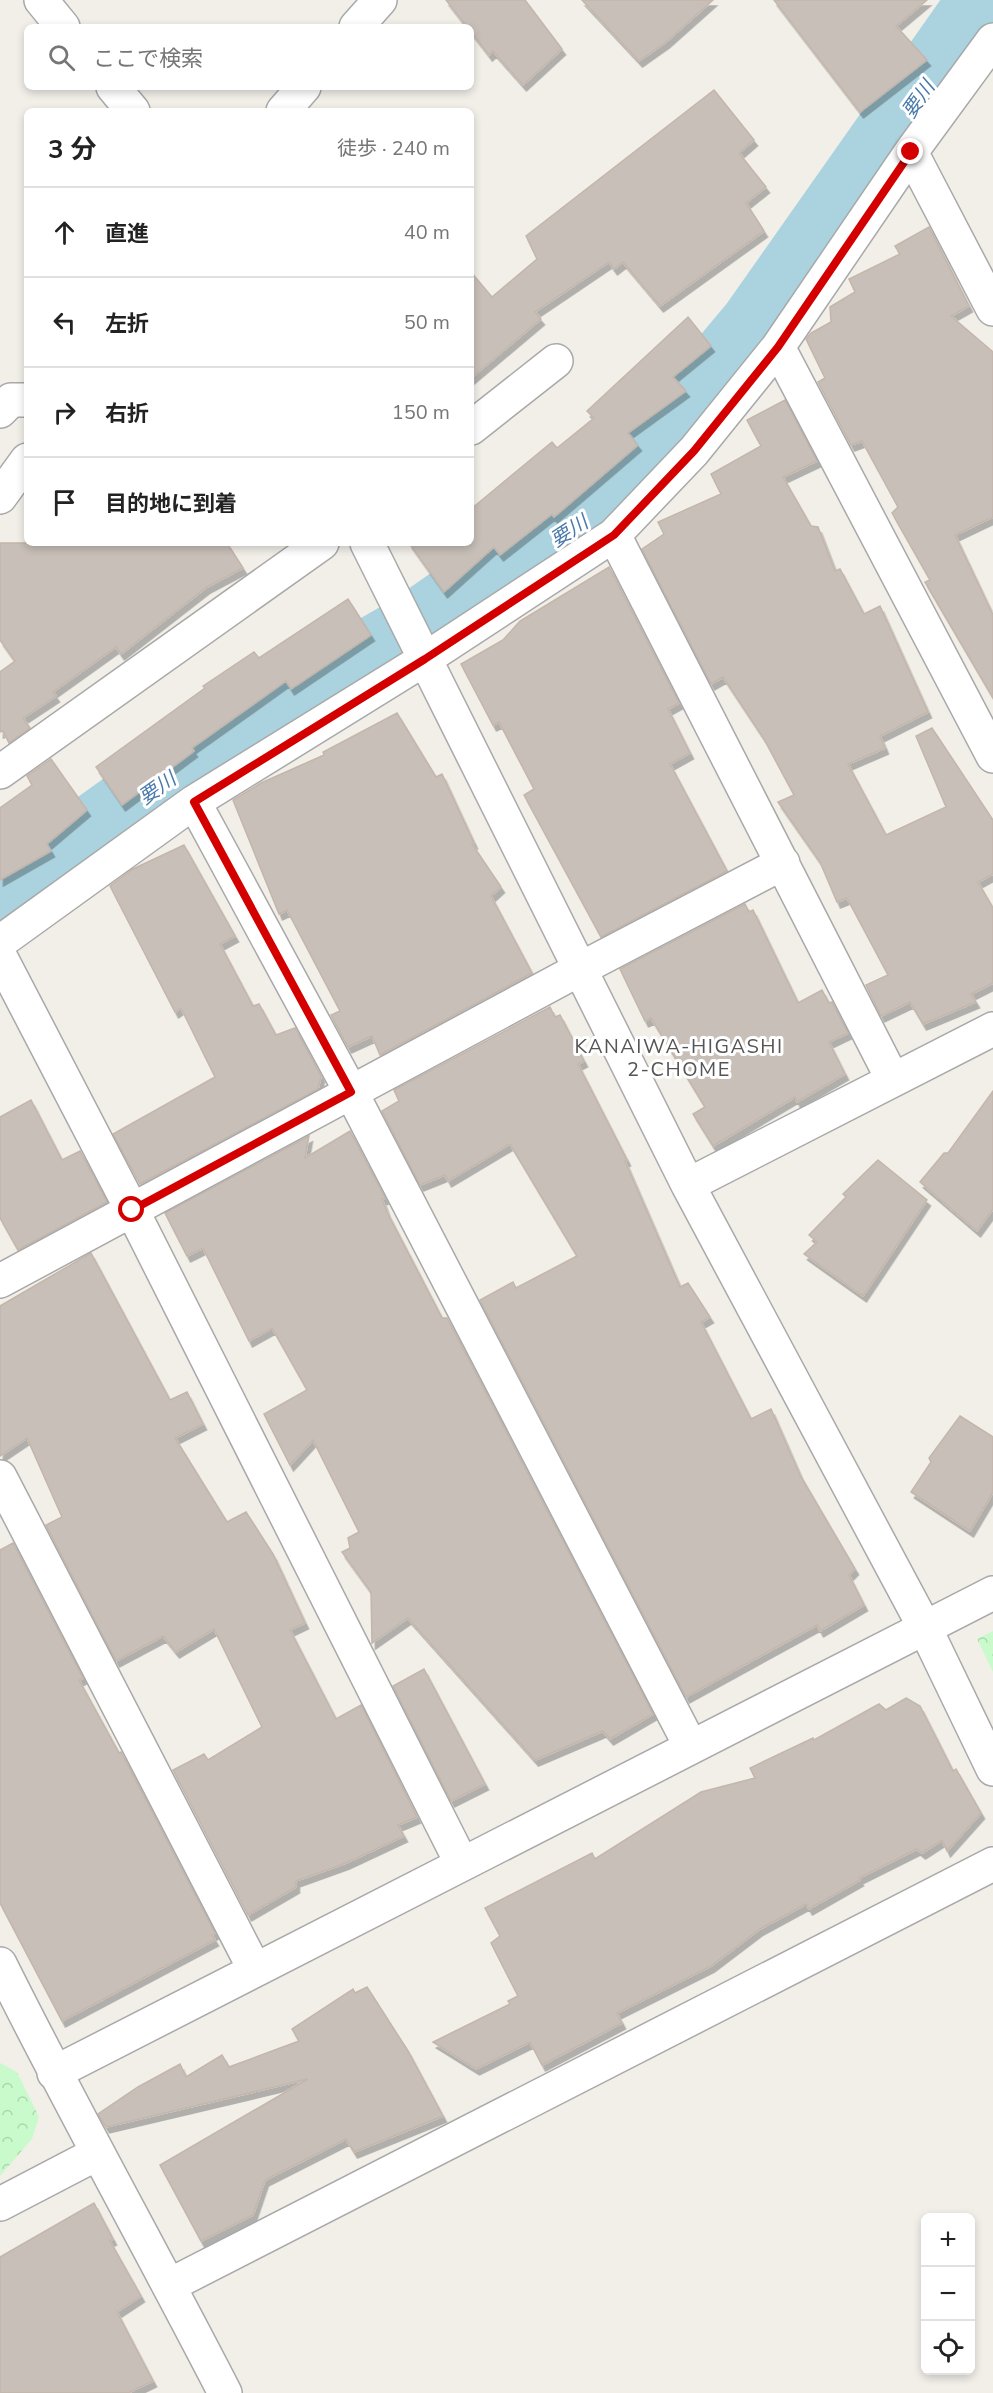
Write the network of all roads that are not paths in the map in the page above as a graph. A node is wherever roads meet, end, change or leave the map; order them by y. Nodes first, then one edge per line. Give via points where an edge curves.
1 (40, 0) edge
2 (380, 0) edge
3 (60, 24) edge
4 (359, 24) edge
5 (993, 40) edge
6 (116, 90) edge
7 (301, 90) edge
8 (130, 108) edge
9 (286, 108) edge
10 (911, 152) junction
11 (993, 309) edge
12 (778, 347) junction
13 (556, 361) dead end
14 (24, 400) edge
15 (0, 411) edge
16 (474, 426) edge
17 (24, 464) edge
18 (0, 497) edge
19 (614, 535) junction
20 (318, 546) edge
21 (368, 546) edge
22 (417, 643) junction
23 (993, 756) edge
24 (0, 772) edge
25 (194, 802) junction
26 (783, 863) junction
27 (0, 942) edge
28 (0, 956) edge
29 (580, 969) junction
30 (993, 1029) edge
31 (893, 1080) junction
32 (351, 1092) junction
33 (688, 1185) junction
34 (132, 1210) junction
35 (0, 1281) edge
36 (0, 1478) edge
37 (993, 1593) edge
38 (925, 1628) junction
39 (691, 1747) junction
40 (993, 1769) edge
41 (462, 1864) junction
42 (993, 1864) edge
43 (255, 1970) junction
44 (5, 1985) edge
45 (54, 2073) junction
46 (98, 2153) junction
47 (0, 2204) edge
48 (170, 2285) junction
49 (225, 2393) edge

1 - 3 street
2 - 4 street
5 - 10 street
6 - 8 street
7 - 9 street
10 - 11 street
10 - 12 street
12 - 19 street via 694,451
12 - 23 street
13 - 16 street
14 - 15 street via 11,400
17 - 18 street
19 - 22 street
19 - 26 street
20 - 24 street
21 - 22 street
22 - 25 street
22 - 29 street
25 - 27 street
25 - 32 street
26 - 29 street
26 - 31 street
28 - 34 street
29 - 32 street
29 - 33 street
30 - 31 street
31 - 33 street
32 - 34 street
32 - 39 street
33 - 38 street
34 - 35 street
34 - 41 street
36 - 43 street
37 - 38 street
38 - 39 street
38 - 40 street
39 - 41 street
41 - 43 street
42 - 48 street
43 - 45 street
44 - 45 street
45 - 46 street
46 - 47 street
46 - 48 street
48 - 49 street

